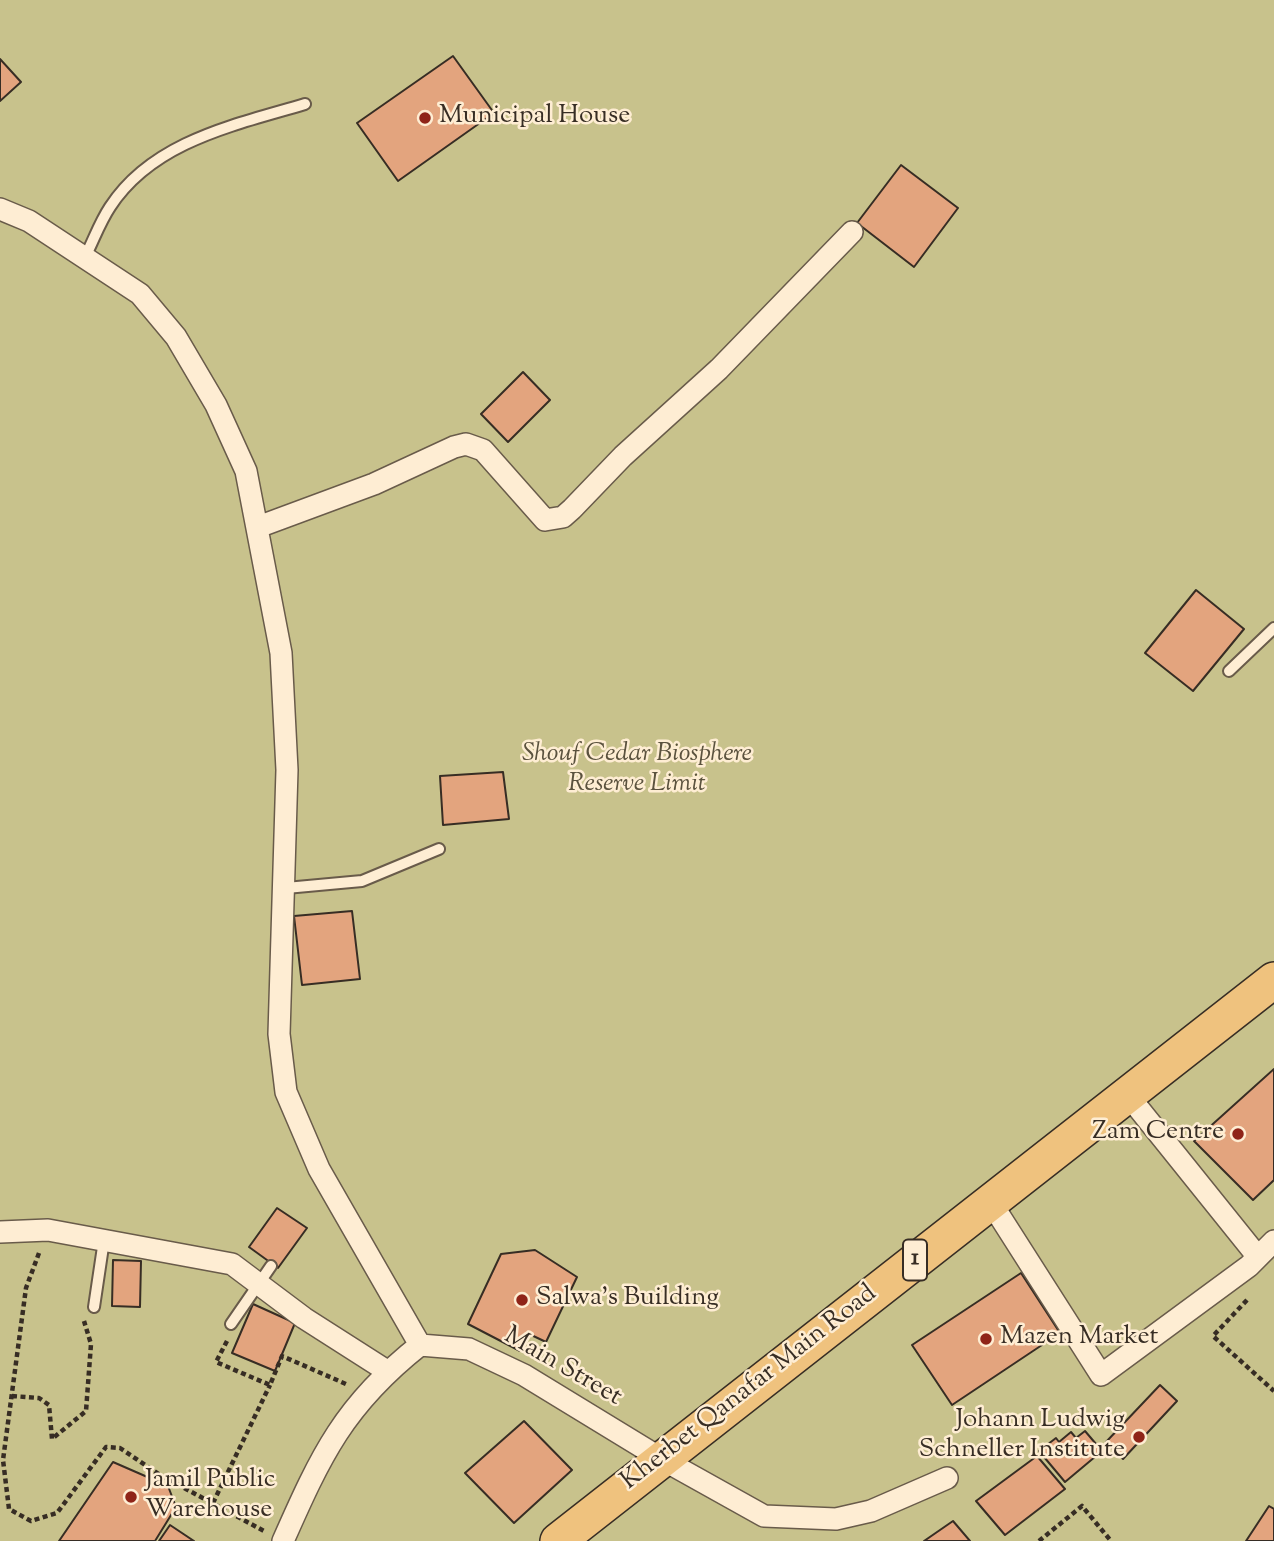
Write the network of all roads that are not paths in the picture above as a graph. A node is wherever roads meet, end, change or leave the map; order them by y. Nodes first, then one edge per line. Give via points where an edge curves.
1 (304, 104) dead end
2 (0, 209) edge
3 (852, 232) dead end
4 (86, 255) junction
5 (258, 527) junction
6 (1274, 628) edge
7 (1229, 671) dead end
8 (439, 849) dead end
9 (286, 888) junction
10 (1274, 980) edge
11 (1127, 1094) junction
12 (990, 1201) junction
13 (0, 1232) edge
14 (104, 1240) junction
15 (1274, 1241) edge
16 (1258, 1257) junction
17 (271, 1266) dead end
18 (258, 1286) junction
19 (94, 1307) road end
20 (231, 1324) road end
21 (420, 1345) junction
22 (387, 1371) junction
23 (660, 1458) junction
24 (947, 1478) dead end
25 (284, 1539) edge
26 (558, 1541) edge

1 - 4 lane via 184,142 139,173 110,206
2 - 4 street
3 - 5 street via 719,369 563,516 545,520 483,450 466,444
4 - 5 street via 140,294 176,337 216,405 246,471
5 - 9 street via 281,653 288,770
6 - 7 lane
8 - 9 lane via 362,881
9 - 21 street via 279,1034 286,1092 319,1169
10 - 11 main road, Kherbet Qanafar Main Road / 1
11 - 12 main road, Kherbet Qanafar Main Road / 1
11 - 16 street
12 - 16 street via 1101,1375
12 - 23 main road, Kherbet Qanafar Main Road / 1
13 - 14 street via 48,1230
14 - 18 street via 232,1264
14 - 19 lane
15 - 16 street
17 - 18 lane
18 - 20 lane
18 - 22 street
21 - 22 street
21 - 23 street, Main Street via 469,1349 491,1359
22 - 25 street via 331,1439
23 - 24 street, Main Street via 764,1516 836,1519 871,1511
23 - 26 main road, Kherbet Qanafar Main Road / 1

